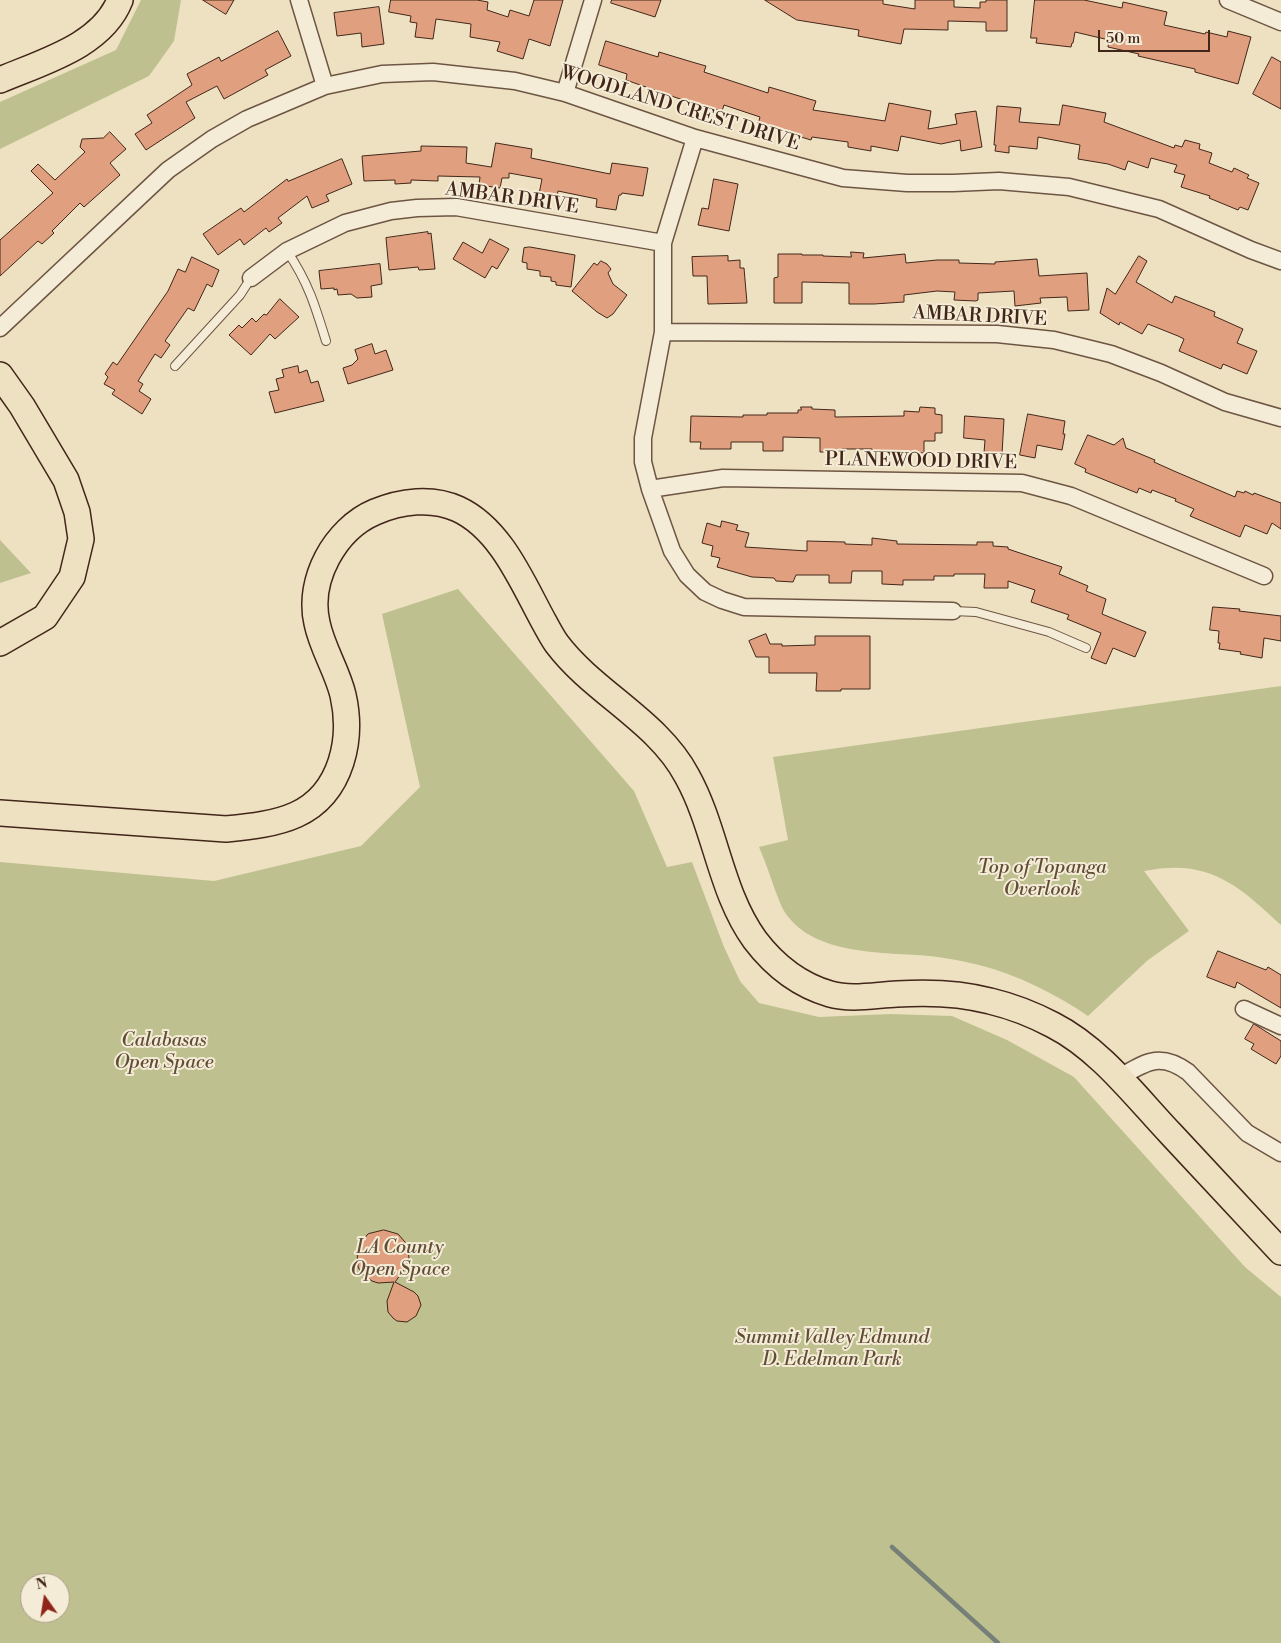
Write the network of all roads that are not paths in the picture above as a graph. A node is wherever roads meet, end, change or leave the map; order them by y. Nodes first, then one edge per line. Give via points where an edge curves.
1 (120, 0) edge
2 (299, 0) edge
3 (592, 0) edge
4 (1228, 0) edge
5 (1281, 22) edge
6 (0, 80) edge
7 (325, 86) junction
8 (565, 93) junction
9 (695, 138) junction
10 (663, 243) junction
11 (287, 251) junction
12 (1281, 261) edge
13 (251, 278) joint
14 (0, 328) edge
15 (663, 332) junction
16 (326, 341) dead end
17 (175, 366) dead end
18 (0, 375) edge
19 (1281, 418) edge
20 (650, 489) junction
21 (1264, 576) dead end
22 (953, 611) joint
23 (0, 643) edge
24 (1086, 648) dead end
25 (0, 813) edge
26 (1244, 1009) dead end
27 (1281, 1026) edge
28 (1118, 1078) junction
29 (1281, 1153) edge
30 (1281, 1252) edge

1 - 6 main road via 104,24 86,39 67,51
2 - 7 street
3 - 8 street
4 - 5 street
7 - 8 street, WOODLAND CREST DRIVE via 382,74 433,72 515,81
7 - 14 street, WOODLAND CREST DRIVE via 247,119 168,170
8 - 9 street, WOODLAND CREST DRIVE
9 - 10 street
9 - 12 street, WOODLAND CREST DRIVE via 843,178 953,184 1000,181 1069,187 1159,209
10 - 11 street, AMBAR DRIVE via 456,207 391,210 345,223
10 - 15 street
11 - 13 street, AMBAR DRIVE
11 - 16 lane via 302,272 312,295
13 - 17 lane
15 - 19 street, AMBAR DRIVE via 997,334 1054,340 1111,354 1225,402
15 - 20 street via 642,438 643,462
18 - 23 main road via 66,480 77,512 81,539 72,577 45,617
20 - 21 street, PLANEWOOD DRIVE via 723,478 1022,483 1071,496
20 - 22 street via 672,551 687,575 705,592 722,600 744,607
22 - 24 lane via 976,612 1048,632
25 - 28 main road via 226,829 264,826 299,814 322,798 335,780 345,752 347,721 342,692 316,620 316,589 324,561 343,535 370,514 398,504 424,501 457,509 481,525 503,549 556,643 592,681 655,734 685,771 702,804 740,914 769,958 806,984 832,995 868,997 931,993 990,1001 1060,1029 1091,1051
26 - 27 street
28 - 29 street via 1149,1061 1161,1059 1176,1064 1188,1072 1247,1133
28 - 30 main road

